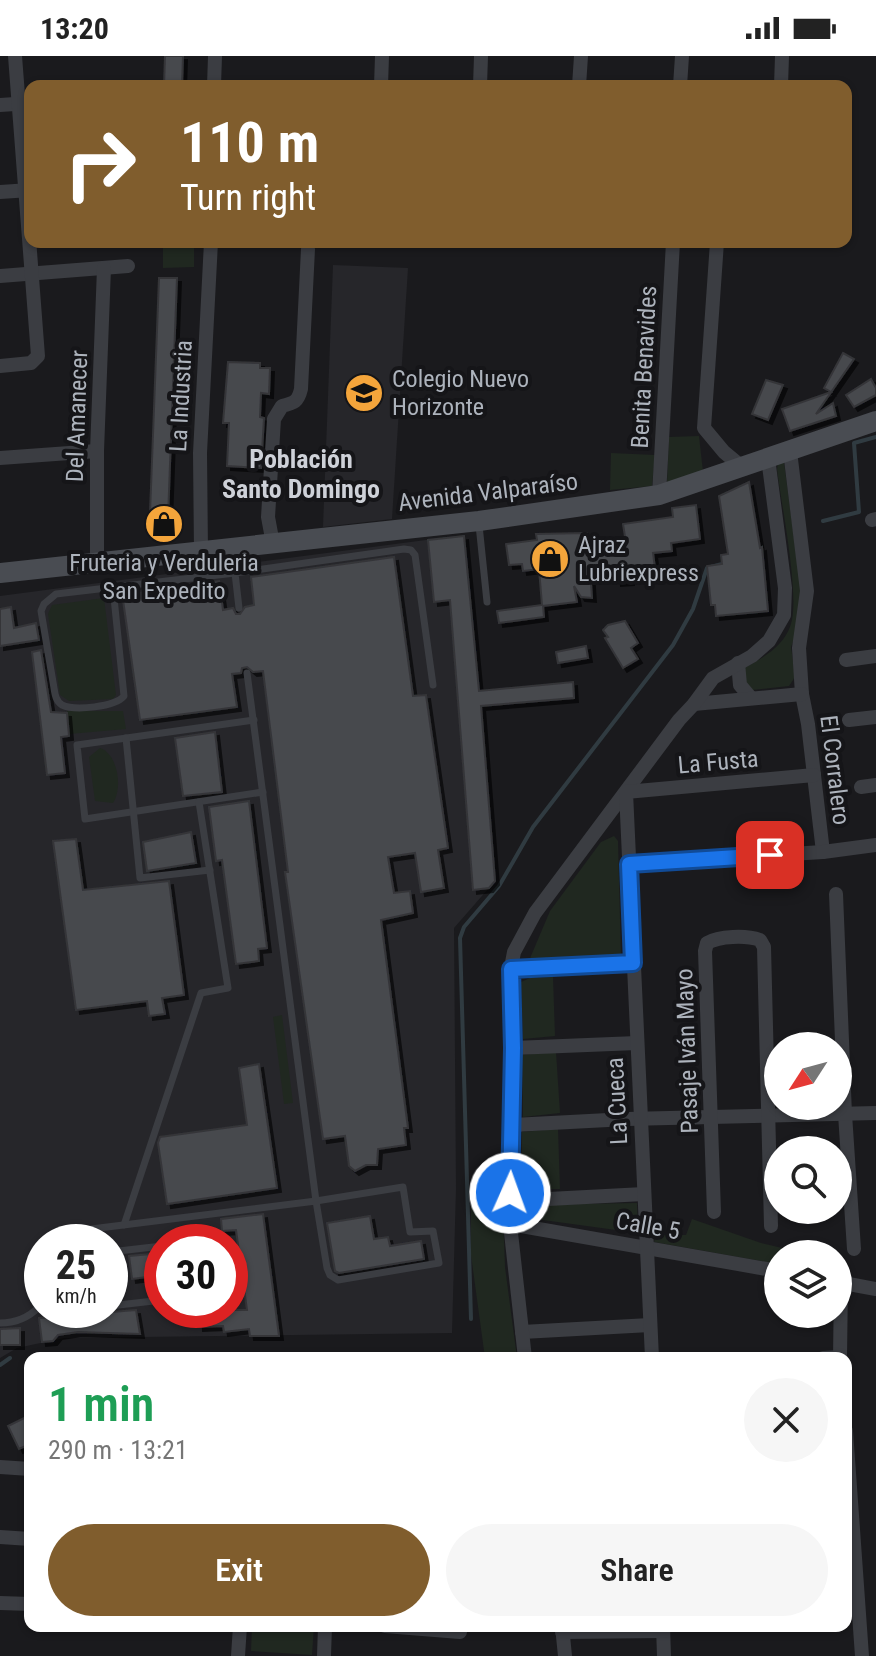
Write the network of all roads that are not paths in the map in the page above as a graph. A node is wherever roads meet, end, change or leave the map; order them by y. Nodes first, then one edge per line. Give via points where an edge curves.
1 (15, 56) edge
2 (215, 56) edge
3 (382, 56) edge
4 (481, 56) edge
5 (581, 56) edge
6 (682, 56) edge
7 (782, 56) edge
8 (214, 80) edge
9 (381, 80) edge
10 (480, 80) edge
11 (579, 80) edge
12 (680, 80) edge
13 (781, 80) edge
14 (24, 104) edge
15 (0, 105) edge
16 (24, 190) edge
17 (0, 192) edge
18 (30, 248) edge
19 (211, 248) edge
20 (673, 248) edge
21 (717, 248) edge
22 (308, 249) dead end
23 (128, 266) dead end
24 (104, 268) junction
25 (31, 274) junction
26 (0, 276) edge
27 (0, 366) edge
28 (876, 421) edge
29 (97, 451) junction
30 (790, 451) junction
31 (0, 458) edge
32 (768, 458) junction
33 (742, 467) junction
34 (659, 495) junction
35 (479, 521) junction
36 (273, 544) junction
37 (231, 549) junction
38 (201, 552) junction
39 (97, 564) junction
40 (0, 573) edge
41 (235, 573) junction
42 (113, 588) junction
43 (487, 602) dead end
44 (239, 608) dead end
45 (876, 656) edge
46 (846, 660) dead end
47 (738, 663) junction
48 (247, 673) dead end
49 (433, 685) dead end
50 (802, 694) junction
51 (751, 698) junction
52 (694, 704) junction
53 (876, 717) edge
54 (254, 720) junction
55 (849, 720) dead end
56 (126, 738) junction
57 (814, 775) junction
58 (263, 792) junction
59 (626, 792) junction
60 (199, 802) junction
61 (134, 811) junction
62 (599, 828) junction
63 (628, 842) junction
64 (876, 845) edge
65 (823, 852) junction
66 (629, 864) junction
67 (210, 870) junction
68 (836, 894) dead end
69 (633, 963) junction
70 (511, 969) junction
71 (767, 1032) edge
72 (842, 1032) edge
73 (637, 1043) junction
74 (513, 1048) junction
75 (876, 1113) edge
76 (852, 1114) edge
77 (764, 1117) edge
78 (712, 1118) junction
79 (640, 1120) junction
80 (770, 1120) edge
81 (845, 1120) edge
82 (513, 1125) junction
83 (644, 1194) junction
84 (316, 1201) junction
85 (510, 1201) junction
86 (714, 1212) dead end
87 (124, 1224) edge
88 (128, 1224) edge
89 (510, 1224) junction
90 (771, 1226) dead end
91 (646, 1248) junction
92 (854, 1249) dead end
93 (764, 1269) edge
94 (852, 1284) edge
95 (876, 1289) edge
96 (24, 1318) edge
97 (0, 1323) edge
98 (650, 1325) junction
99 (840, 1328) edge
100 (522, 1332) junction
101 (524, 1352) edge
102 (652, 1352) edge
103 (840, 1352) edge
104 (0, 1467) edge
105 (24, 1469) edge
106 (0, 1537) edge
107 (24, 1539) edge
108 (852, 1587) edge
109 (0, 1603) edge
110 (24, 1604) edge
111 (240, 1632) edge
112 (325, 1632) edge
113 (562, 1632) edge
114 (663, 1632) edge
115 (238, 1656) edge
116 (324, 1656) edge
117 (565, 1656) edge
118 (664, 1656) edge
119 (862, 1656) edge

1 - 14 street
2 - 8 street
3 - 9 street
4 - 10 street
5 - 11 street
6 - 12 street
7 - 13 street
14 - 15 street
16 - 17 street
18 - 25 street
19 - 38 street, La Industria via 200,453
20 - 34 street, Benita Benavides
21 - 33 street via 704,428
22 - 36 street via 301,389 298,399 282,406 274,419 268,517
23 - 24 street
24 - 25 street
24 - 29 street, Del Amanecer
25 - 26 street
25 - 27 street via 38,356 31,363
28 - 30 main road, Avenida Valparaíso
29 - 31 street
29 - 39 street, Del Amanecer
30 - 32 main road, Avenida Valparaíso
30 - 50 street, El Corralero via 807,591 799,648
32 - 33 main road, Avenida Valparaíso
32 - 47 street via 784,615 769,641
33 - 34 main road, Avenida Valparaíso
34 - 35 main road, Avenida Valparaíso
35 - 36 main road, Avenida Valparaíso
35 - 43 lane
36 - 37 main road, Avenida Valparaíso
37 - 38 main road, Avenida Valparaíso
37 - 41 lane
38 - 39 main road, Avenida Valparaíso
39 - 40 main road, Avenida Valparaíso
41 - 42 lane
41 - 44 lane
41 - 49 lane via 411,550
42 - 42 lane via 56,594 41,611 57,700 65,706 109,706 124,696
45 - 46 street
47 - 51 street via 740,685
47 - 52 street via 713,678
48 - 54 lane
50 - 51 street
50 - 57 street, El Corralero
51 - 52 street
52 - 59 street
53 - 55 street
54 - 56 lane
54 - 58 lane
56 - 61 lane
56 - 61 lane via 77,745 85,819
57 - 59 street, La Fusta
57 - 65 street, El Corralero
58 - 60 lane
58 - 84 lane
59 - 62 street
59 - 63 street, La Cueca
60 - 61 lane
60 - 67 lane
61 - 67 lane via 140,878
62 - 63 street via 617,832
62 - 70 street via 535,913
63 - 66 street, La Cueca
64 - 65 street
65 - 66 street
66 - 69 street, La Cueca
67 - 87 lane via 228,988 201,993
68 - 72 street
69 - 70 street
69 - 73 street, La Cueca
70 - 74 street
71 - 78 street, Pasaje Iván Mayo via 760,940 707,943
73 - 74 street
73 - 79 street, La Cueca
74 - 82 street
75 - 76 street
77 - 78 street
78 - 79 street
78 - 86 street, Pasaje Iván Mayo
79 - 82 street
79 - 83 street, La Cueca
80 - 90 street
81 - 92 street
82 - 85 street
83 - 85 street
83 - 91 street, La Cueca
84 - 84 lane via 327,1268 338,1280 439,1263 433,1231 410,1232 403,1187
84 - 88 lane
85 - 89 street
89 - 91 street, Calle 5
89 - 100 street
91 - 93 street, Calle 5
91 - 98 street, La Cueca
94 - 95 street
96 - 97 lane
98 - 100 street
98 - 102 street, La Cueca
99 - 103 street
100 - 101 street
104 - 105 street
106 - 107 street
108 - 119 street
109 - 110 street
111 - 115 street
112 - 116 street
113 - 117 street
114 - 118 street

